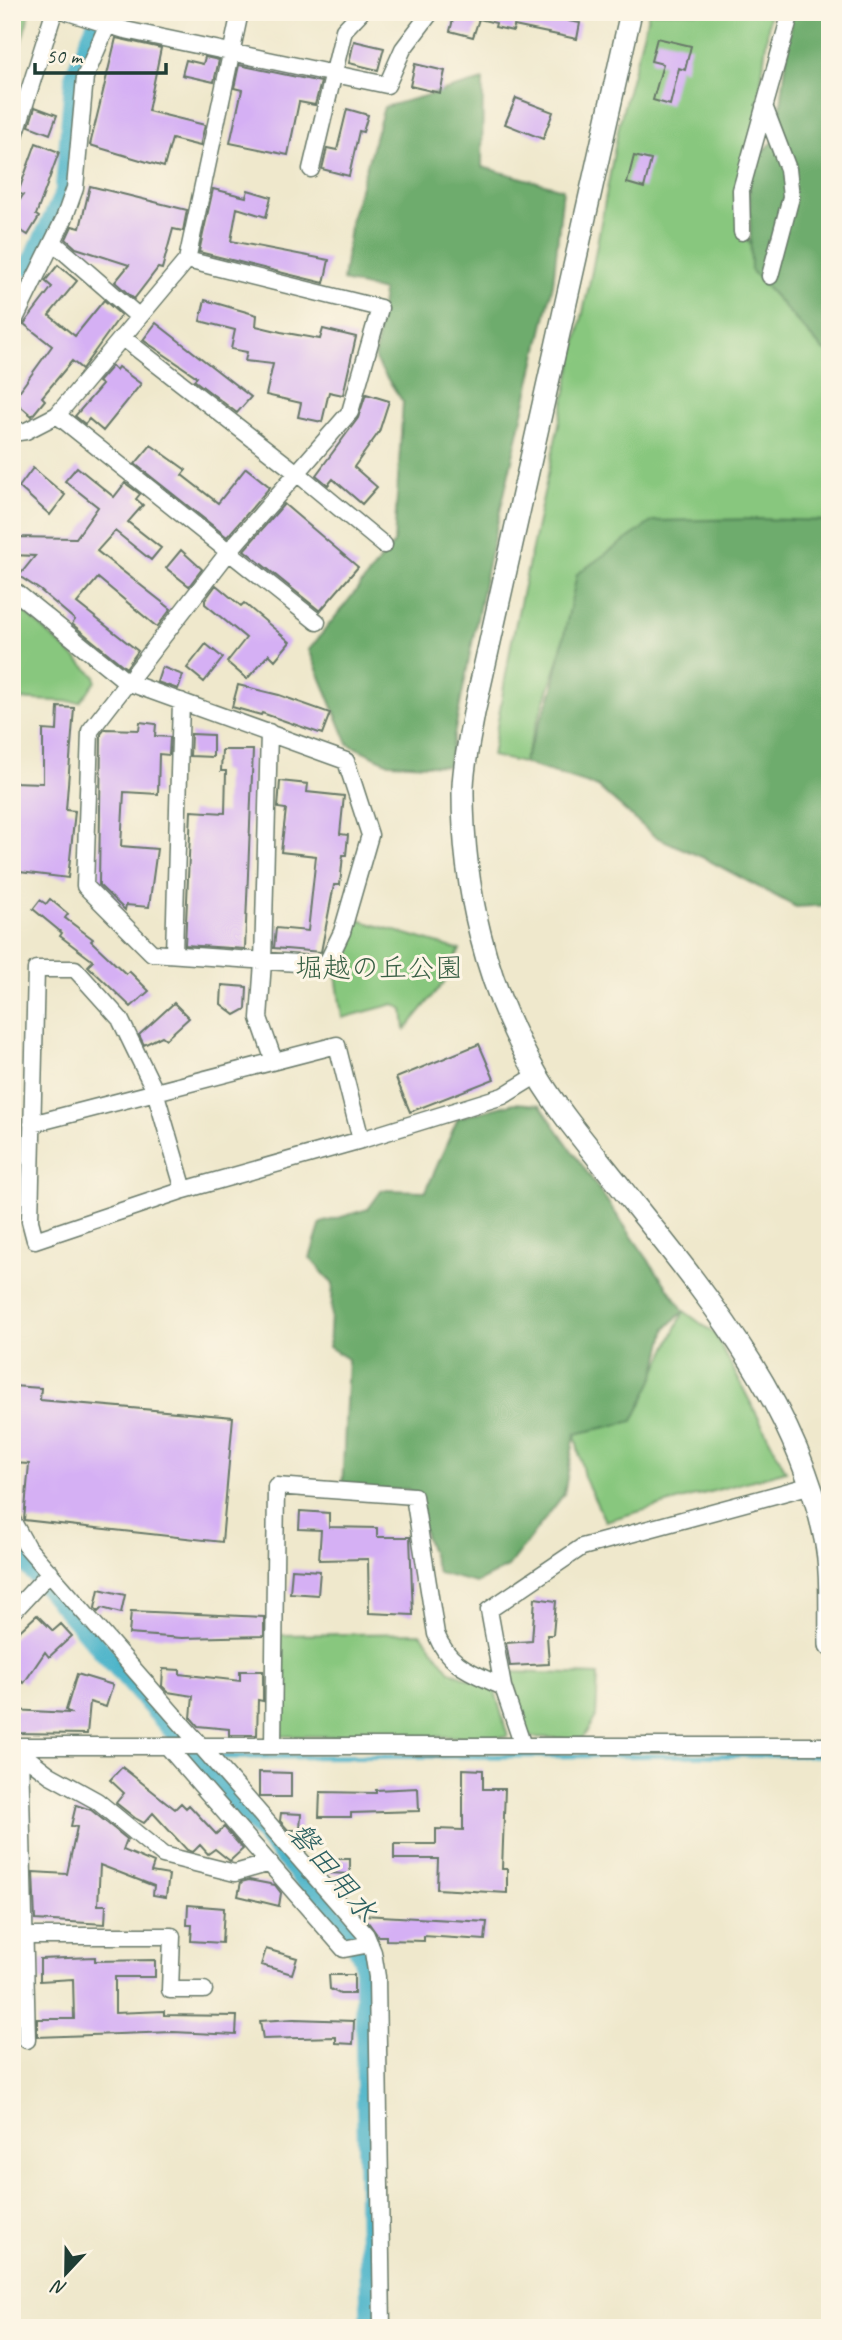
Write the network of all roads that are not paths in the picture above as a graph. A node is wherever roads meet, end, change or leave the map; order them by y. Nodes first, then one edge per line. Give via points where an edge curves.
1 (54, 12) edge
2 (68, 12) edge
3 (240, 12) edge
4 (361, 12) edge
5 (631, 12) edge
6 (791, 12) edge
7 (424, 15) edge
8 (110, 18) edge
9 (232, 53) junction
10 (333, 74) junction
11 (764, 106) junction
12 (12, 145) edge
13 (311, 169) dead end
14 (742, 232) dead end
15 (53, 242) junction
16 (187, 260) junction
17 (770, 276) dead end
18 (139, 317) junction
19 (12, 325) edge
20 (122, 337) junction
21 (57, 415) junction
22 (12, 433) edge
23 (297, 473) junction
24 (384, 545) dead end
25 (230, 550) junction
26 (12, 589) edge
27 (317, 622) dead end
28 (127, 682) junction
29 (181, 701) junction
30 (269, 732) junction
31 (174, 954) junction
32 (263, 961) junction
33 (274, 1061) junction
34 (537, 1075) junction
35 (155, 1091) junction
36 (32, 1124) junction
37 (361, 1140) junction
38 (184, 1190) junction
39 (821, 1483) edge
40 (12, 1520) edge
41 (50, 1572) junction
42 (12, 1613) edge
43 (830, 1645) edge
44 (503, 1687) junction
45 (167, 1746) junction
46 (203, 1746) junction
47 (273, 1746) junction
48 (523, 1746) junction
49 (830, 1746) edge
50 (15, 1748) edge
51 (270, 1863) junction
52 (25, 1936) junction
53 (370, 1944) junction
54 (204, 1990) dead end
55 (27, 2040) dead end
56 (382, 2328) edge

1 - 12 street
2 - 8 street
3 - 9 street
4 - 10 street via 344,30
5 - 34 street via 474,713 463,784 466,856 476,922 500,1000
6 - 11 street
7 - 10 street via 387,85
8 - 9 street
8 - 15 street via 85,77 75,188
9 - 10 street
9 - 16 street
10 - 13 street
11 - 14 street via 741,190
11 - 17 street via 788,169 791,197
15 - 18 street
15 - 19 street
16 - 18 street
16 - 23 street via 380,308 350,412
18 - 20 street
20 - 21 street
20 - 23 street
21 - 22 street
21 - 25 street
23 - 24 street
23 - 25 street
25 - 27 street
25 - 28 street
26 - 28 street
28 - 29 street
28 - 31 street via 90,731 85,886 152,953
29 - 30 street
29 - 31 street
30 - 32 street
30 - 32 street via 346,761 370,835 342,932 326,965
31 - 32 street
32 - 33 street via 259,1018
33 - 35 street
33 - 37 street via 337,1045
34 - 37 street via 503,1096
34 - 39 street via 716,1307
35 - 36 street
35 - 36 street via 120,1019 75,969 36,969
35 - 38 street
36 - 38 street via 30,1221 35,1240
37 - 38 street
39 - 43 street
39 - 44 street via 582,1547 489,1610
40 - 41 street via 27,1547
41 - 42 street
41 - 46 street
44 - 47 street via 443,1653 414,1496 276,1486
44 - 48 street
45 - 46 street
45 - 50 street
45 - 51 street
46 - 47 street
46 - 53 street via 357,1922
47 - 48 street
48 - 49 street
50 - 51 street via 50,1775 97,1801 163,1855 235,1872
50 - 52 street
51 - 53 street via 344,1949
52 - 54 street via 172,1936 170,1990
52 - 55 street
53 - 56 street via 377,1977

